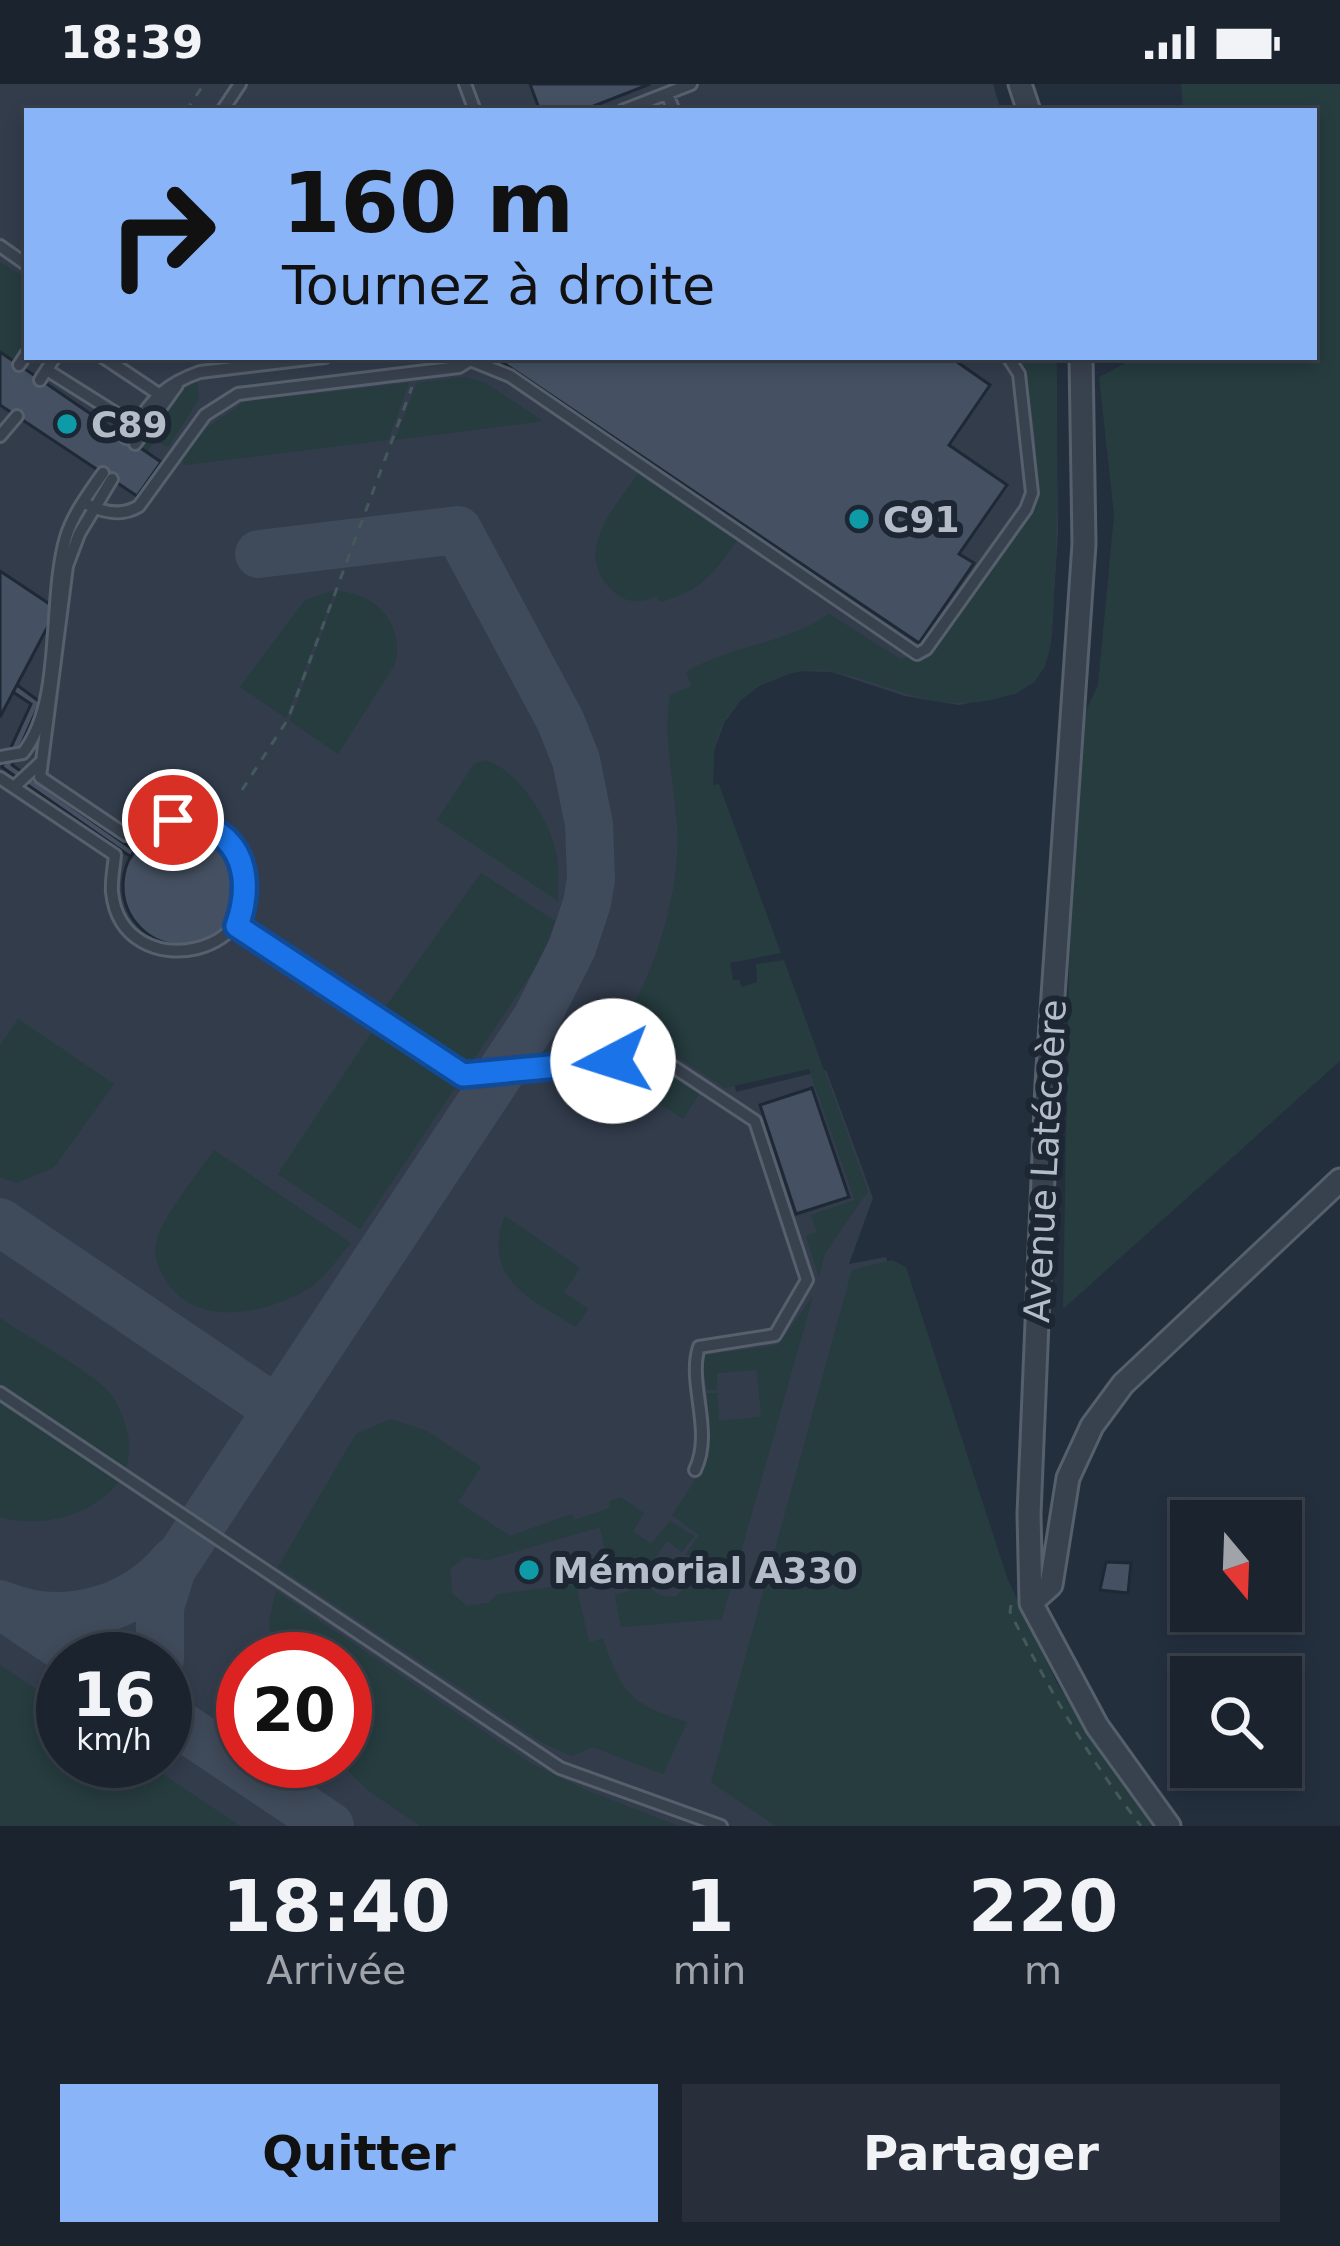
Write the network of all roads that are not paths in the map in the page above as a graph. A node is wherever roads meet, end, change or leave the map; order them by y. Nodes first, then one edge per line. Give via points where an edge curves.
1 (691, 84) edge
2 (667, 94) junction
3 (630, 108) edge
4 (673, 108) edge
5 (24, 358) edge
6 (54, 360) edge
7 (108, 360) edge
8 (278, 360) edge
9 (472, 360) edge
10 (476, 360) edge
11 (1010, 360) edge
12 (1081, 360) edge
13 (231, 363) edge
14 (19, 365) dead end
15 (182, 378) junction
16 (158, 392) junction
17 (17, 416) dead end
18 (139, 429) junction
19 (0, 436) edge
20 (131, 441) dead end
21 (108, 476) dead end
22 (88, 505) junction
23 (0, 757) edge
24 (42, 761) junction
25 (0, 778) edge
26 (14, 787) junction
27 (237, 926) junction
28 (1340, 1180) edge
29 (0, 1393) edge
30 (695, 1470) dead end
31 (1031, 1603) junction
32 (721, 1826) edge
33 (1169, 1826) edge

1 - 2 lane
2 - 3 lane
2 - 4 lane
5 - 14 lane
6 - 18 lane via 44,375
7 - 16 lane
8 - 13 lane
9 - 22 lane via 460,368 238,394 205,415 139,506 113,513
10 - 11 lane via 916,653 1032,493 1019,374
12 - 31 street, Avenue Latécoère via 1084,544 1047,1083
13 - 15 lane
15 - 16 lane
15 - 18 lane
16 - 18 lane
17 - 19 lane
18 - 20 lane
21 - 22 lane
22 - 23 lane via 66,535 58,568 40,728 23,753
22 - 24 lane via 68,566
24 - 26 lane
24 - 27 lane via 40,777 126,835 173,820 214,828 244,873
25 - 26 lane
26 - 27 lane via 115,855 115,903 142,942 197,950
27 - 30 lane via 463,1075 650,1058 755,1121 807,1280 775,1335 699,1347 702,1443
28 - 31 street via 1123,1384 1092,1426 1068,1478 1051,1585
29 - 32 lane via 560,1768
31 - 33 street, Avenue Latécoère via 1097,1726

